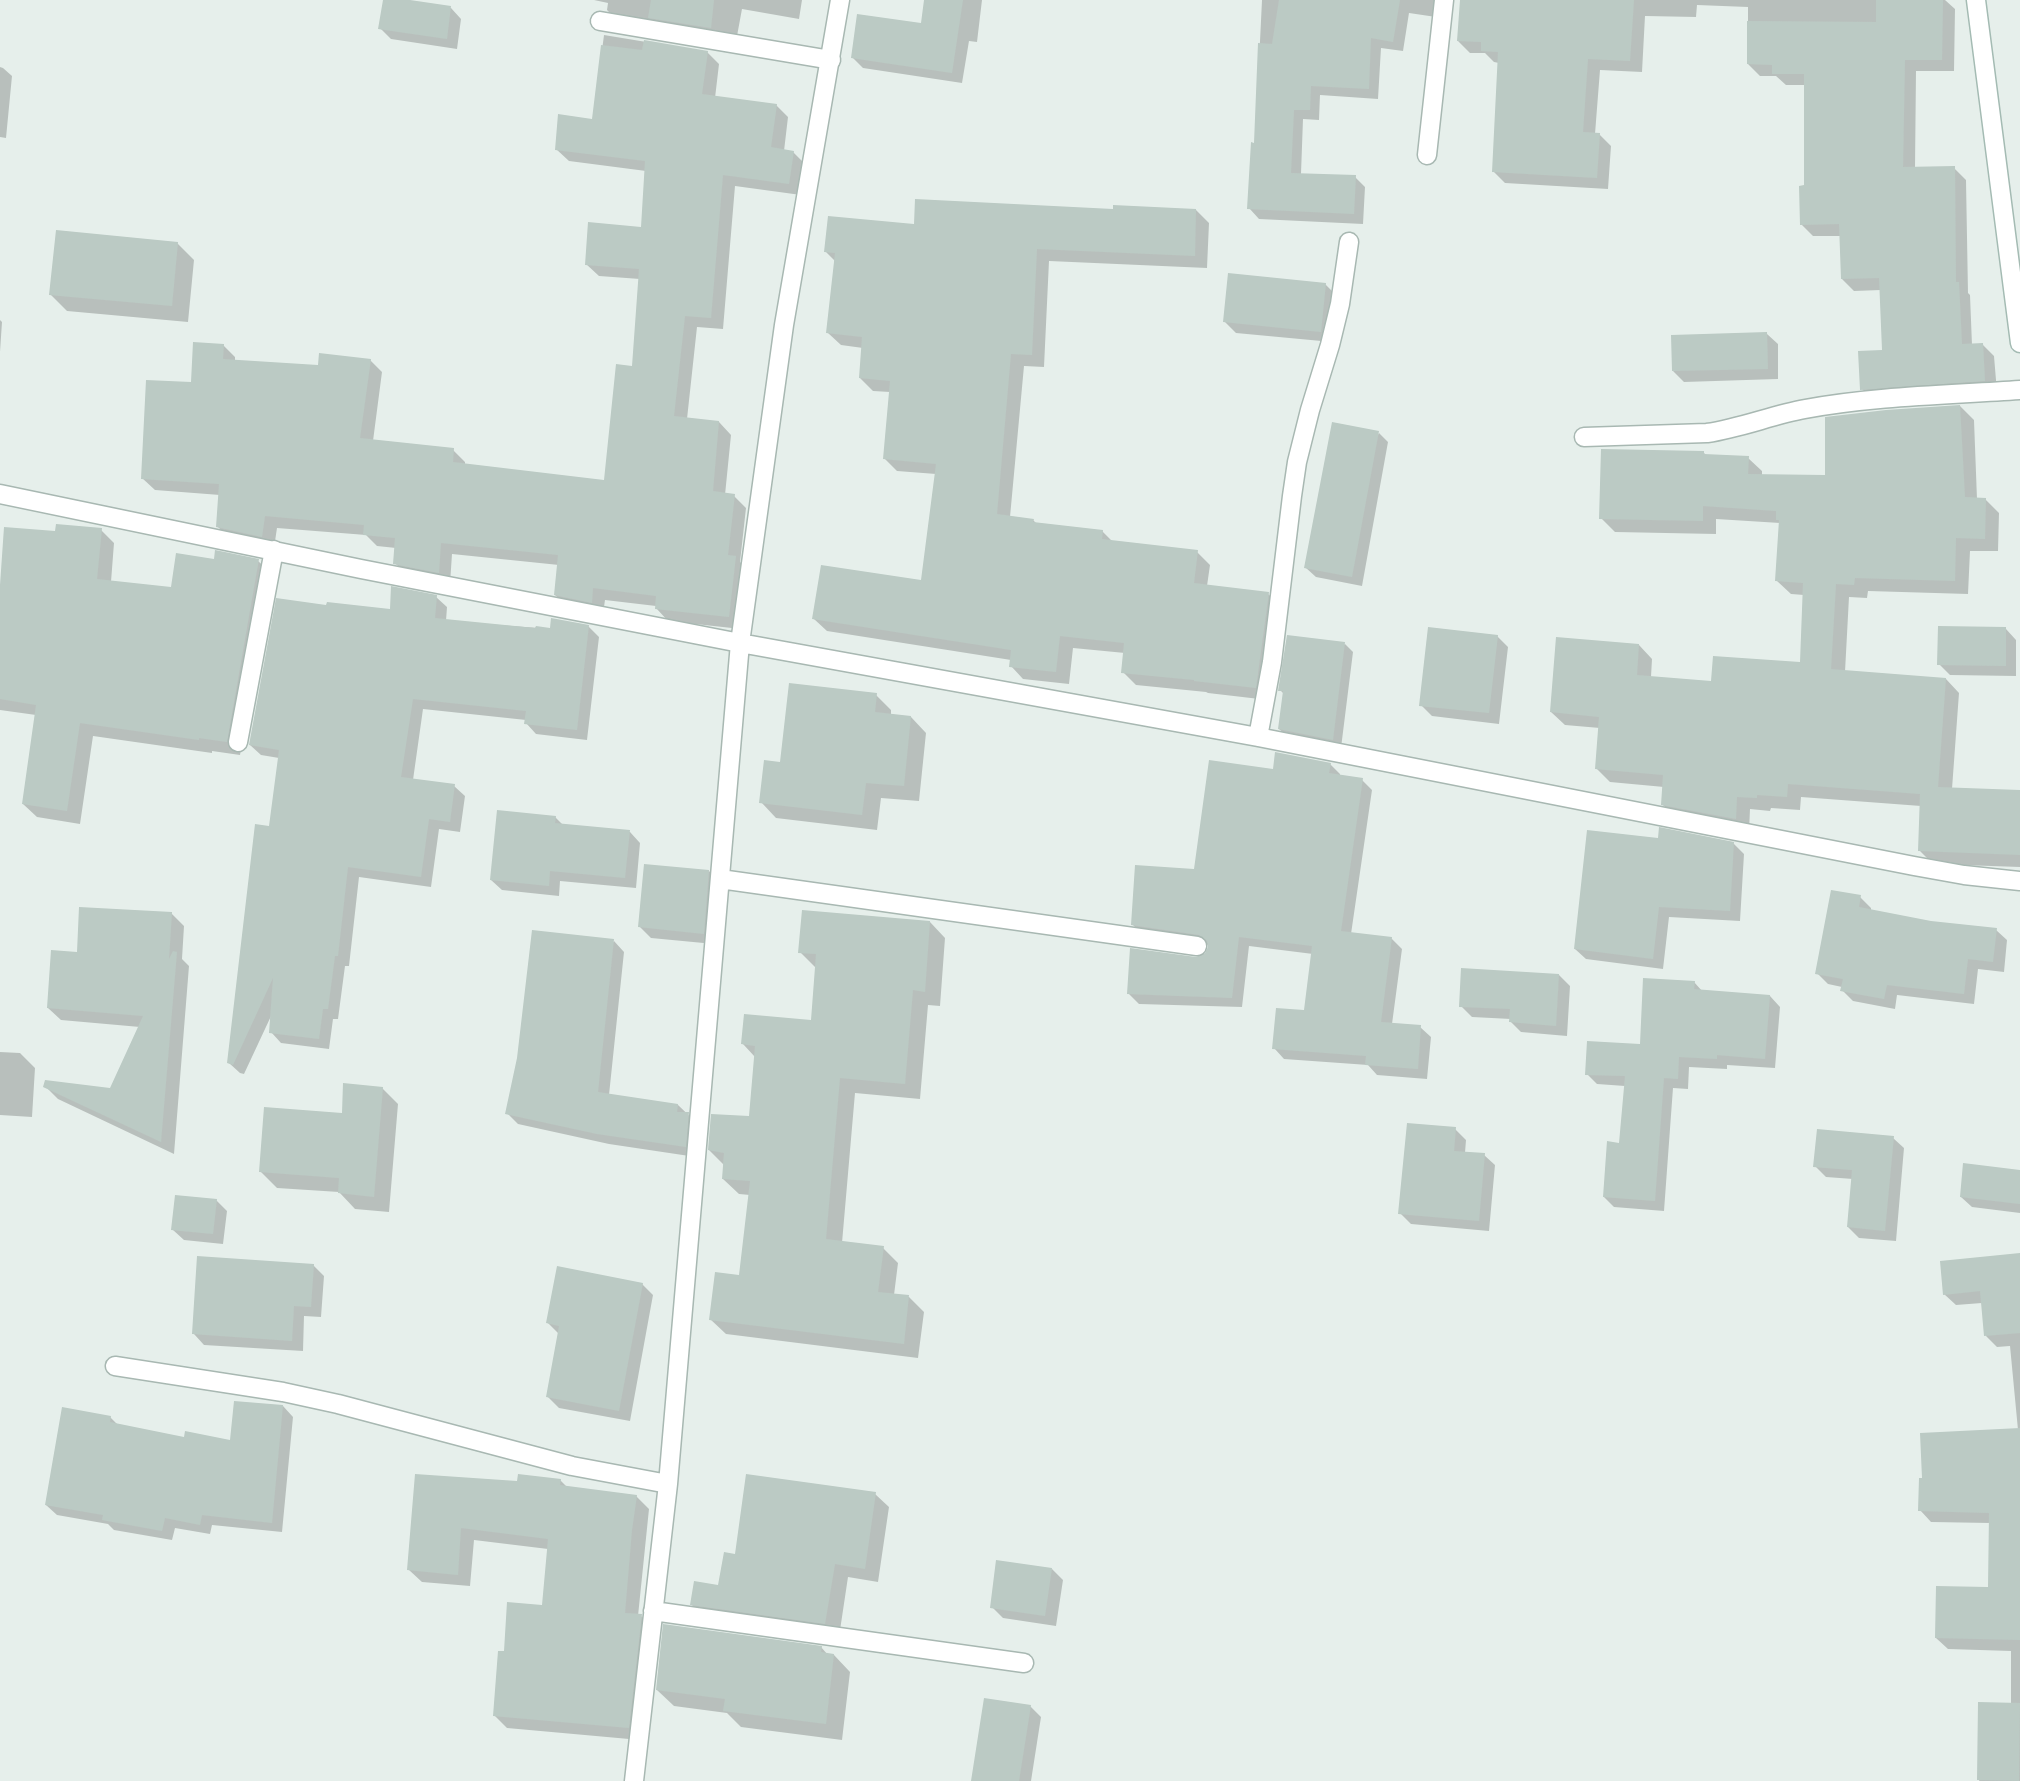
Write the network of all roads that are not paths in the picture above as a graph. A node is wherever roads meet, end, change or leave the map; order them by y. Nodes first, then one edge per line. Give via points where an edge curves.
1 (840, 0) edge
2 (1444, 0) edge
3 (1976, 0) edge
4 (600, 21) dead end
5 (831, 60) junction
6 (1427, 155) dead end
7 (1349, 242) dead end
8 (2020, 343) edge
9 (2020, 390) edge
10 (1584, 437) dead end
11 (0, 494) edge
12 (274, 550) junction
13 (740, 643) junction
14 (1258, 737) junction
15 (238, 742) dead end
16 (720, 879) junction
17 (2020, 881) edge
18 (1197, 946) dead end
19 (115, 1366) dead end
20 (668, 1484) junction
21 (653, 1611) junction
22 (1024, 1663) dead end
23 (634, 1781) edge

1 - 5 street
2 - 6 street
3 - 8 street
4 - 5 street
5 - 13 street via 784,325
7 - 14 street via 1340,304 1297,462 1272,662
9 - 10 street via 1803,409 1707,433
11 - 12 street
12 - 13 street
12 - 15 street
13 - 14 street
13 - 16 street
14 - 17 street via 1914,867
16 - 18 street
16 - 20 street
19 - 20 street via 283,1392 573,1466
20 - 21 street
21 - 22 street
21 - 23 street

